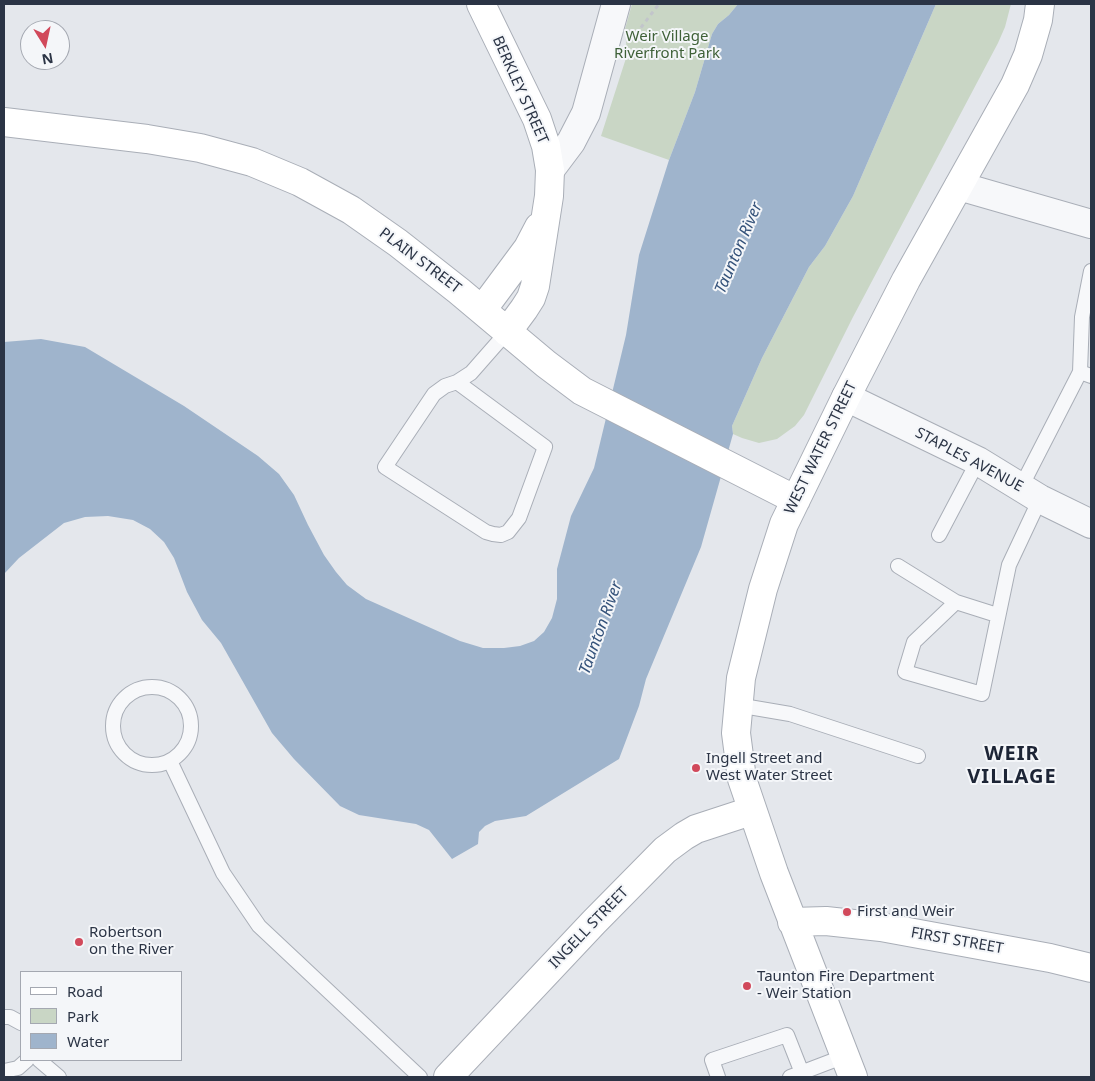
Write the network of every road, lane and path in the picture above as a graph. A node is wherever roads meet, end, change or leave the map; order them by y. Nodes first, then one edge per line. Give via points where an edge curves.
1 (481, 4) edge
2 (616, 4) edge
3 (659, 4) edge
4 (1040, 4) edge
5 (634, 36) dead end
6 (4, 122) edge
7 (550, 170) junction
8 (959, 186) junction
9 (547, 210) junction
10 (1091, 224) edge
11 (1091, 271) edge
12 (482, 310) junction
13 (508, 332) junction
14 (1085, 374) edge
15 (457, 382) junction
16 (846, 397) junction
17 (978, 461) junction
18 (1030, 493) junction
19 (796, 500) junction
20 (1091, 524) edge
21 (939, 534) dead end
22 (898, 566) dead end
23 (956, 602) junction
24 (997, 615) junction
25 (737, 705) junction
26 (918, 756) dead end
27 (170, 761) junction
28 (752, 811) junction
29 (792, 922) junction
30 (1091, 968) edge
31 (4, 1017) edge
32 (20, 1022) edge
33 (26, 1061) edge
34 (40, 1061) edge
35 (849, 1067) edge
36 (4, 1071) edge
37 (796, 1075) edge
38 (59, 1077) edge
39 (420, 1077) edge
40 (448, 1077) edge
41 (718, 1077) edge

1 - 7 main road, BERKLEY STREET via 537,119
2 - 7 street via 586,113 571,142
3 - 5 path
4 - 8 main road, WEST WATER STREET via 1034,38 1022,71
6 - 12 main road, PLAIN STREET via 165,142 218,152 268,168 351,210
7 - 9 main road, BERKLEY STREET
8 - 10 street
8 - 16 main road, WEST WATER STREET via 919,255
9 - 12 main road via 532,242
9 - 13 main road, BERKLEY STREET via 535,286 531,298
11 - 14 lane via 1082,317
12 - 13 main road, PLAIN STREET
13 - 15 lane via 471,373
13 - 19 main road, PLAIN STREET via 597,400
14 - 18 lane
15 - 15 lane via 434,394 385,467 486,532 501,535 508,532 519,518 545,447
16 - 17 street, STAPLES AVENUE
16 - 19 main road, WEST WATER STREET
17 - 18 street, STAPLES AVENUE
17 - 21 lane
18 - 20 street, STAPLES AVENUE
18 - 24 lane
19 - 25 main road, WEST WATER STREET via 778,540 763,589
22 - 23 lane
23 - 24 lane
23 - 24 lane via 914,642 905,672 982,694
25 - 26 lane via 790,714
25 - 28 main road, WEST WATER STREET via 737,754
27 - 27 lane via 180,753 191,732 187,708 169,690 158,687 134,690 116,708 112,720 116,744 124,754 145,765
27 - 39 lane via 223,873 259,926
28 - 29 main road, WEST WATER STREET
28 - 40 main road, INGELL STREET via 696,829 665,850
29 - 30 main road, FIRST STREET via 826,921 881,927
29 - 35 main road, WEST WATER STREET
31 - 32 lane
33 - 36 lane via 18,1068
34 - 38 lane
35 - 37 lane
37 - 41 lane via 787,1036 712,1060

